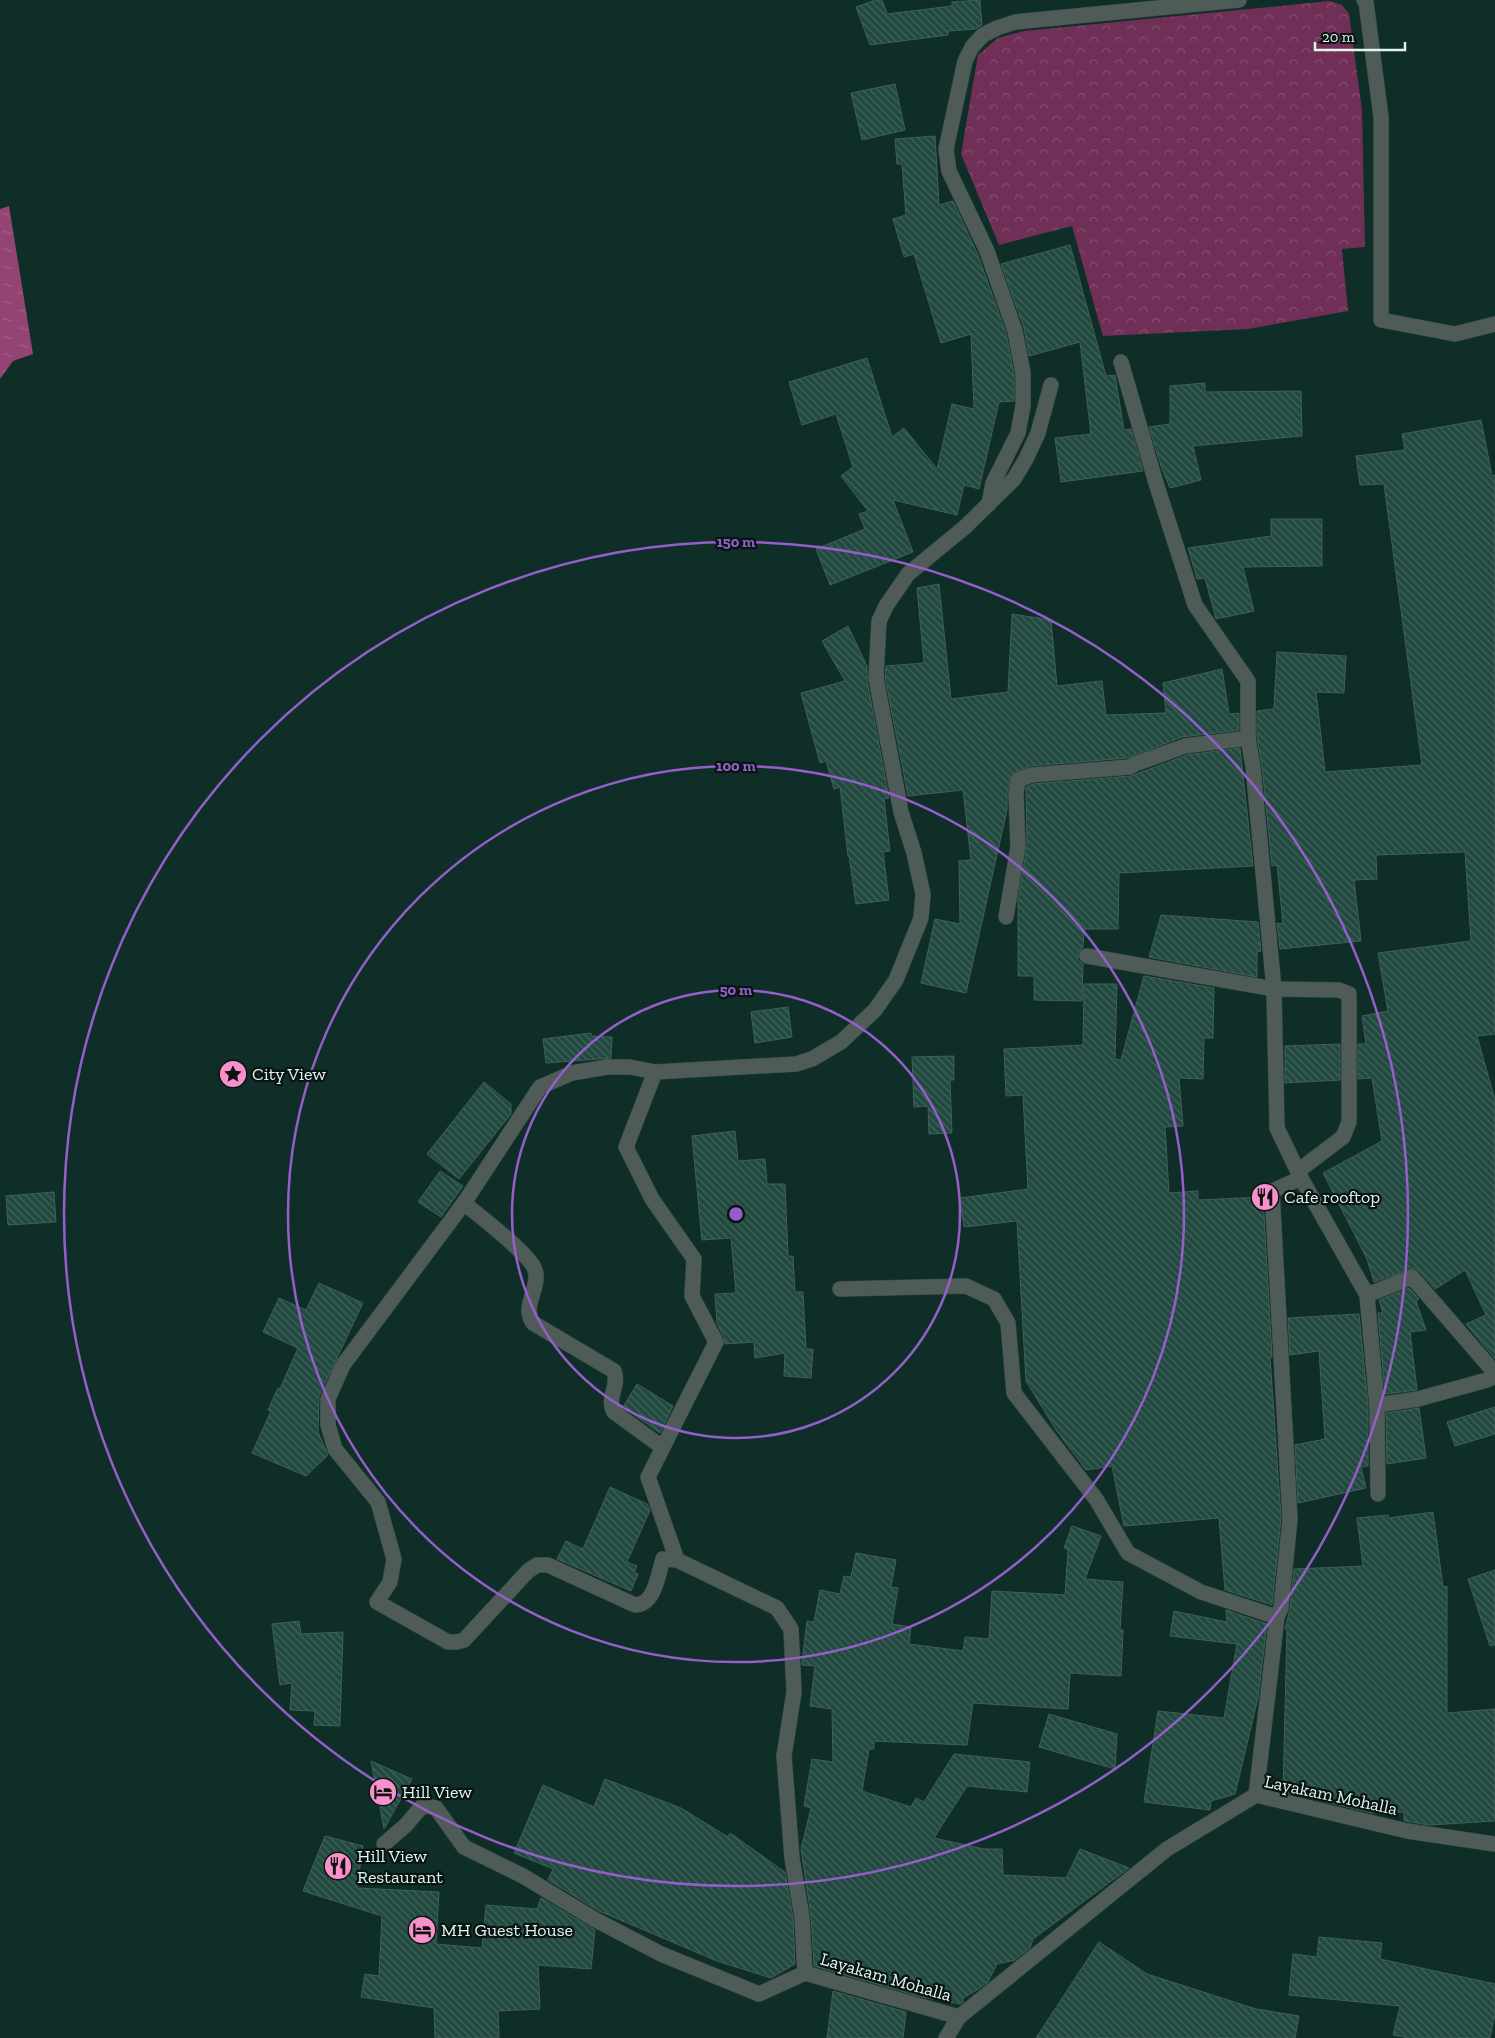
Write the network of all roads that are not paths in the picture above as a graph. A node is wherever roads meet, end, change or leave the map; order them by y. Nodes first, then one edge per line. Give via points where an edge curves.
1 (1239, 0) edge
2 (1368, 1) edge
3 (1495, 324) edge
4 (1121, 362) dead end
5 (1051, 385) dead end
6 (989, 504) junction
7 (1248, 738) junction
8 (1006, 917) dead end
9 (1087, 956) dead end
10 (1274, 989) junction
11 (655, 1072) junction
12 (1299, 1174) junction
13 (464, 1203) junction
14 (840, 1289) dead end
15 (1367, 1295) junction
16 (1495, 1374) edge
17 (1377, 1405) junction
18 (662, 1448) junction
19 (1378, 1494) dead end
20 (677, 1560) junction
21 (1277, 1617) junction
22 (1256, 1795) junction
23 (384, 1844) dead end
24 (1495, 1844) edge
25 (805, 1973) junction
26 (960, 2017) junction
27 (946, 2038) edge

1 - 6 street via 1014,22 983,35 965,61 946,161 987,251 1009,312 1020,348 1025,390 1018,433 993,483
2 - 3 street via 1381,117 1381,320 1455,334
4 - 7 street via 1196,605 1248,681
5 - 6 street via 1038,434 1026,459 1014,479
6 - 11 street via 942,548 908,574 879,621 876,678 901,812 923,894 921,918 896,980 862,1023 840,1042 812,1059 796,1064
7 - 8 street via 1185,746 1130,767 1031,774 1018,780 1018,846
7 - 10 street
9 - 10 street
10 - 12 street via 1277,1128
10 - 12 street via 1339,990 1346,991 1350,998 1347,1130
11 - 13 street via 630,1067 589,1069 540,1087
11 - 18 street via 626,1147 652,1199 694,1259 692,1296 716,1342
12 - 15 street
12 - 21 street via 1272,1191 1290,1519 1281,1608
13 - 18 street via 534,1267 536,1272 528,1314 533,1323 614,1371 616,1381 611,1404 614,1412
13 - 20 street via 343,1365 328,1399 328,1425 336,1449 378,1502 394,1559 390,1582 377,1602 448,1642 457,1642 464,1640 537,1565 548,1565 641,1605 650,1598 663,1559
14 - 21 street via 966,1286 994,1299 1008,1323 1014,1393 1096,1499 1128,1553 1201,1592
15 - 16 street via 1412,1277
15 - 17 street
16 - 17 street via 1487,1380 1418,1399
17 - 19 street
18 - 20 street via 648,1477
20 - 25 street via 777,1608 791,1629 794,1692 784,1756
21 - 22 street
22 - 24 street, Layakam Mohalla via 1407,1831
22 - 26 street, Layakam Mohalla via 1167,1848
23 - 25 street, Layakam Mohalla via 423,1805 436,1808 464,1847 523,1876 661,1954 759,1994
25 - 26 street, Layakam Mohalla
26 - 27 street

